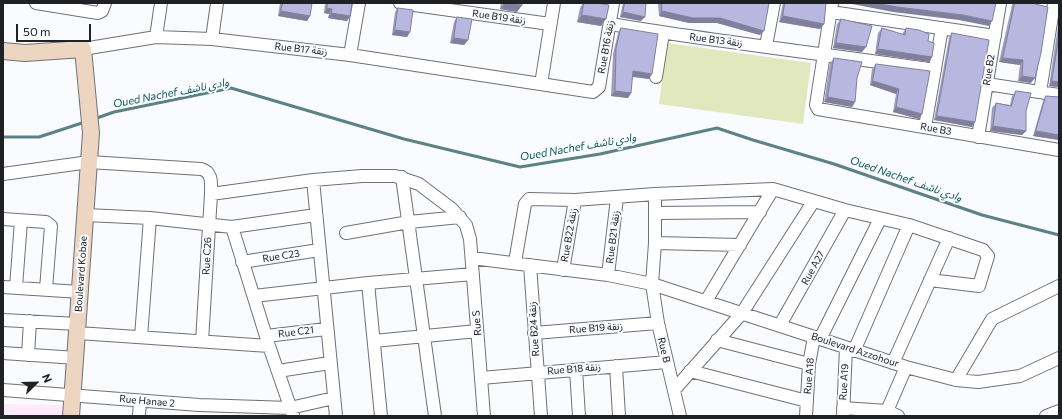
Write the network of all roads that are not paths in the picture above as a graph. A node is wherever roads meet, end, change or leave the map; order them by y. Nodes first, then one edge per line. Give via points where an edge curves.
1 (36, 3) edge
2 (105, 3) edge
3 (161, 3) edge
4 (217, 3) edge
5 (359, 3) edge
6 (400, 3) edge
7 (554, 3) edge
8 (613, 3) edge
9 (774, 3) edge
10 (1000, 3) edge
11 (1054, 3) edge
12 (53, 4) edge
13 (414, 4) edge
14 (832, 8) edge
15 (550, 24) junction
16 (610, 24) junction
17 (942, 28) junction
18 (663, 33) junction
19 (995, 36) junction
20 (156, 37) junction
21 (212, 39) junction
22 (1054, 45) edge
23 (766, 46) junction
24 (83, 49) junction
25 (3, 51) edge
26 (823, 53) junction
27 (350, 54) junction
28 (935, 70) junction
29 (656, 77) dead end
30 (541, 84) junction
31 (987, 84) junction
32 (596, 90) joint
33 (1040, 92) junction
34 (1059, 96) edge
35 (925, 127) junction
36 (978, 137) junction
37 (1059, 150) edge
38 (89, 162) junction
39 (3, 174) edge
40 (402, 177) junction
41 (313, 180) junction
42 (773, 189) junction
43 (211, 194) junction
44 (655, 194) junction
45 (618, 198) junction
46 (575, 200) junction
47 (814, 202) junction
48 (845, 210) junction
49 (760, 212) junction
50 (655, 213) junction
51 (86, 215) junction
52 (316, 215) junction
53 (460, 217) junction
54 (150, 218) junction
55 (3, 219) edge
56 (880, 219) junction
57 (21, 221) junction
58 (409, 222) junction
59 (209, 224) junction
60 (909, 225) junction
61 (232, 227) junction
62 (346, 233) dead end
63 (949, 238) junction
64 (655, 243) junction
65 (740, 245) junction
66 (320, 250) junction
67 (472, 258) junction
68 (242, 262) junction
69 (515, 262) junction
70 (530, 265) junction
71 (564, 270) junction
72 (473, 274) junction
73 (608, 275) junction
74 (416, 279) junction
75 (930, 280) junction
76 (368, 283) junction
77 (652, 284) junction
78 (3, 286) edge
79 (1059, 286) edge
80 (16, 288) junction
81 (323, 288) junction
82 (46, 289) junction
83 (80, 292) junction
84 (254, 296) junction
85 (706, 301) junction
86 (742, 313) junction
87 (3, 320) edge
88 (30, 321) junction
89 (658, 323) junction
90 (780, 325) junction
91 (78, 329) junction
92 (326, 329) junction
93 (477, 332) junction
94 (534, 333) junction
95 (425, 336) junction
96 (141, 337) junction
97 (817, 338) junction
98 (717, 340) junction
99 (202, 341) junction
100 (267, 341) junction
101 (374, 341) junction
102 (850, 349) junction
103 (3, 353) edge
104 (28, 355) junction
105 (76, 358) junction
106 (1059, 358) edge
107 (667, 362) junction
108 (330, 363) junction
109 (893, 363) junction
110 (809, 364) junction
111 (616, 366) junction
112 (906, 367) junction
113 (576, 370) junction
114 (278, 371) junction
115 (690, 371) junction
116 (538, 372) junction
117 (481, 378) junction
118 (956, 380) junction
119 (3, 390) edge
120 (674, 390) junction
121 (72, 395) junction
122 (334, 398) junction
123 (140, 400) junction
124 (807, 401) junction
125 (198, 411) edge
126 (887, 411) junction
127 (1059, 411) edge
128 (292, 412) edge
129 (843, 412) edge
130 (71, 416) edge
131 (139, 416) edge
132 (336, 416) edge
133 (381, 416) edge
134 (435, 416) edge
135 (484, 416) edge
136 (541, 416) edge
137 (579, 416) edge
138 (619, 416) edge
139 (680, 416) edge
140 (806, 416) edge
141 (898, 416) edge
142 (1046, 416) edge

1 - 12 street
2 - 12 street via 102,11 98,13
3 - 20 street
4 - 21 street
5 - 27 street
6 - 13 street, Rue B19 زنقة
7 - 15 street
8 - 16 street, Rue B16 زنقة
9 - 23 street
10 - 19 street, Rue B2
11 - 22 street
13 - 15 street, Rue B19 زنقة
14 - 17 street
14 - 26 street
15 - 30 street
16 - 18 street, Rue B13 زنقة
16 - 32 street, Rue B16 زنقة via 599,87
17 - 19 street
17 - 28 street
18 - 23 street, Rue B13 زنقة
18 - 29 street
19 - 31 street, Rue B2
20 - 21 street, Rue B17 زنقة
20 - 24 street, Rue B17 زنقة
21 - 27 street, Rue B17 زنقة
22 - 33 street
23 - 26 street, Rue B13 زنقة
24 - 25 main road, Rue B17 زنقة via 25,53
24 - 38 main road, Boulevard Kobae via 91,133
26 - 28 street, Rue B13 زنقة
26 - 35 street, Rue B3 via 816,105 822,111
27 - 30 street, Rue B17 زنقة
28 - 35 street
30 - 32 street, Rue B17 زنقة via 593,92
31 - 33 street
31 - 36 street, Rue B2
33 - 34 street
35 - 36 street, Rue B3
36 - 37 street, Rue B3
38 - 39 street
38 - 43 street, Rue C26 via 201,169 207,172 211,180
38 - 51 main road, Boulevard Kobae
40 - 41 street via 362,176
40 - 53 street via 419,184
40 - 58 street
41 - 43 street
41 - 52 street
42 - 44 street
42 - 47 street
42 - 49 street
43 - 59 street, Rue C26
44 - 45 street
44 - 50 street, Rue B
45 - 46 street
45 - 73 street, Rue B21 زنقة
46 - 69 street via 528,200 525,204
46 - 71 street, Rue B22 زنقة
47 - 48 street
47 - 86 street
48 - 56 street
48 - 90 street, Rue A27
49 - 50 street
49 - 65 street
50 - 64 street, Rue B
51 - 54 street
51 - 83 main road, Boulevard Kobae
52 - 61 street
52 - 66 street
53 - 58 street
53 - 67 street, Rue S via 468,231
54 - 59 street
54 - 96 street
55 - 57 street
56 - 60 street
56 - 97 street, Rue A18
57 - 80 street
57 - 82 street via 46,222 51,226
58 - 62 street
58 - 74 street
59 - 61 street
59 - 99 street, Rue C26
60 - 63 street
60 - 102 street
61 - 68 street
63 - 75 street
63 - 75 street via 986,253 988,259 980,284 976,286
64 - 65 street
64 - 77 street, Rue B
65 - 85 street
66 - 68 street, Rue C23
66 - 81 street
67 - 69 street, Boulevard Azzohour
67 - 72 street, Rue S
68 - 84 street
69 - 70 street, Boulevard Azzohour
70 - 71 street, Boulevard Azzohour
70 - 94 street, Rue B24 زنقة
71 - 73 street, Boulevard Azzohour
72 - 74 street
72 - 93 street, Rue S
73 - 77 street, Boulevard Azzohour
74 - 76 street
74 - 95 street
75 - 109 street
76 - 81 street
76 - 101 street
77 - 85 street, Boulevard Azzohour
77 - 89 street, Rue B
78 - 80 street
79 - 118 street via 992,319
80 - 82 street
81 - 84 street
81 - 92 street
82 - 83 street
83 - 91 main road, Boulevard Kobae
84 - 100 street
85 - 86 street, Boulevard Azzohour
86 - 90 street, Boulevard Azzohour
86 - 98 street
87 - 88 street, Rue C21
88 - 91 street, Rue C21
88 - 104 street
89 - 94 street, Rue B19 زنقة
89 - 107 street, Rue B
90 - 97 street, Boulevard Azzohour
91 - 96 street, Rue C21
91 - 105 main road, Boulevard Kobae
92 - 100 street, Rue C21
92 - 108 street
93 - 95 street
93 - 117 street, Rue S
94 - 116 street, Rue B24 زنقة
95 - 101 street
95 - 134 street
96 - 99 street, Rue C21
97 - 102 street, Boulevard Azzohour
97 - 110 street, Rue A18
98 - 110 street
98 - 115 street
99 - 100 street, Rue C21
100 - 114 street
101 - 133 street
102 - 109 street, Boulevard Azzohour
102 - 129 street, Rue A19
103 - 104 street
104 - 105 street
105 - 121 main road, Boulevard Kobae
106 - 118 street, Boulevard Azzohour via 1020,376 978,382
107 - 111 street, Rue B18 زنقة
107 - 120 street, Rue B
108 - 114 street
108 - 122 street
109 - 112 street, Boulevard Azzohour
110 - 124 street, Rue A18
111 - 113 street, Rue B18 زنقة
111 - 138 street
112 - 118 street, Boulevard Azzohour
112 - 126 street
113 - 116 street, Rue B18 زنقة
113 - 137 street
114 - 128 street
115 - 120 street
115 - 124 street
116 - 117 street, Rue B18 زنقة
116 - 136 street, Rue B24 زنقة
117 - 135 street, Rue S
119 - 121 street, Rue Hanae 2
120 - 139 street, Rue B
121 - 123 street, Rue Hanae 2
121 - 130 main road, Boulevard Kobae
122 - 128 street, Rue Hanae 2
122 - 132 street
123 - 125 street, Rue Hanae 2
123 - 131 street
124 - 140 street, Rue A18
125 - 128 street, Rue Hanae 2
126 - 129 street
126 - 141 street
127 - 142 street

